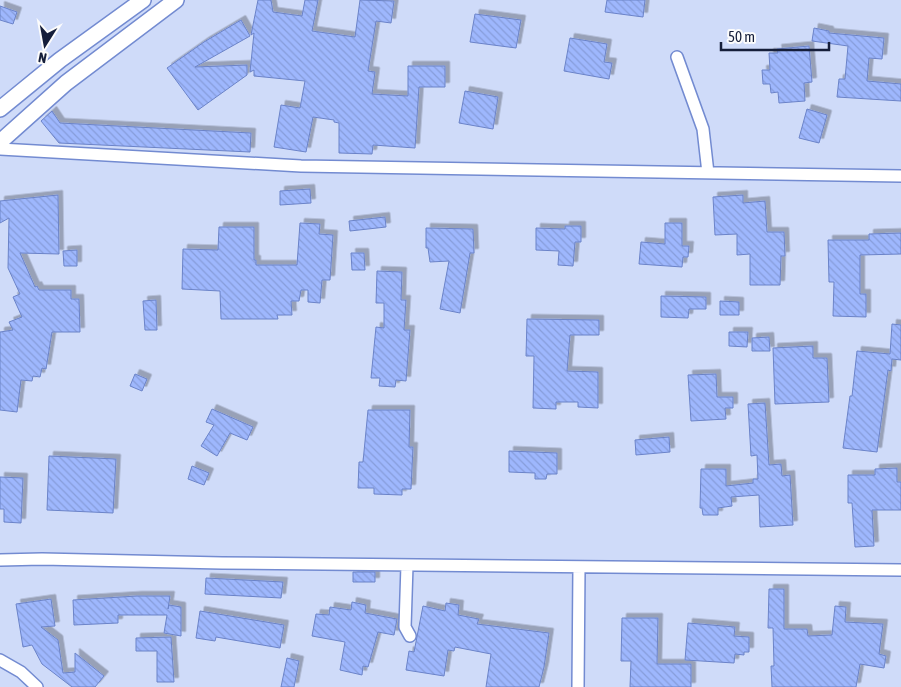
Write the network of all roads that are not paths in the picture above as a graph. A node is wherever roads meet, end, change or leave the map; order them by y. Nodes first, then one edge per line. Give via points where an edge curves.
1 (143, 0) edge
2 (176, 0) edge
3 (677, 57) dead end
4 (0, 109) edge
5 (0, 142) edge
6 (0, 149) edge
7 (708, 173) junction
8 (901, 176) edge
9 (0, 560) edge
10 (407, 565) junction
11 (579, 567) junction
12 (901, 570) edge
13 (410, 636) dead end
14 (0, 660) edge
15 (37, 687) edge
16 (578, 687) edge

1 - 4 main road via 60,60
2 - 5 main road via 66,83
3 - 7 street via 703,129
6 - 7 street via 301,166
7 - 8 street
9 - 10 street
10 - 11 street
10 - 13 street via 406,627
11 - 12 street
11 - 16 street
14 - 15 street via 21,672

